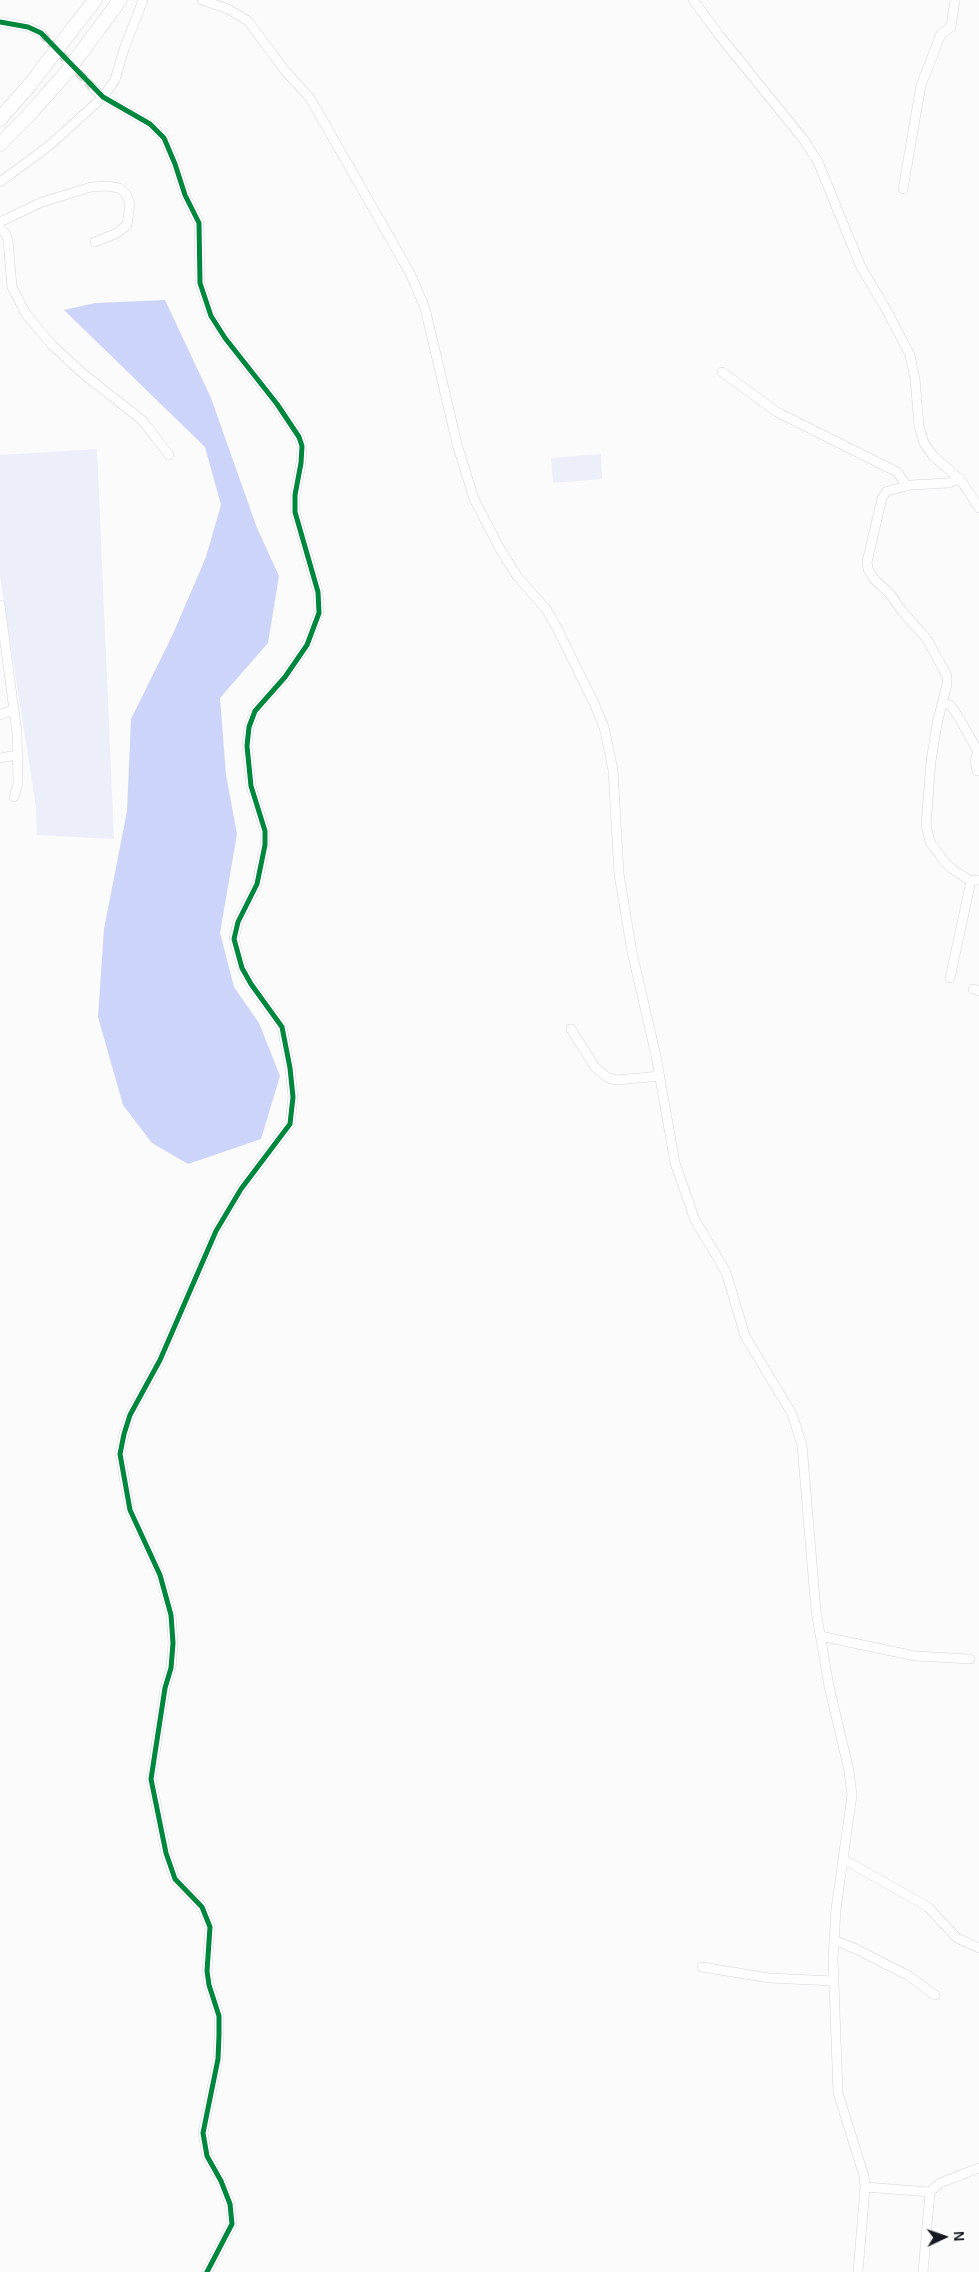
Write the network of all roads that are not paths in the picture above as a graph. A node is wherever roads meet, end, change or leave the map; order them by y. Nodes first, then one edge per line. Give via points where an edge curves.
1 (95, 0) edge
2 (120, 0) edge
3 (143, 0) edge
4 (202, 0) edge
5 (693, 0) edge
6 (955, 0) edge
7 (0, 22) edge
8 (41, 33) tunnel mouth
9 (94, 89) tunnel mouth
10 (103, 97) junction
11 (0, 119) edge
12 (0, 144) edge
13 (0, 182) edge
14 (903, 189) dead end
15 (0, 222) edge
16 (0, 228) edge
17 (95, 242) dead end
18 (722, 372) dead end
19 (169, 455) dead end
20 (960, 479) junction
21 (907, 486) junction
22 (979, 508) edge
23 (0, 606) edge
24 (1, 620) edge
25 (4, 662) edge
26 (943, 703) junction
27 (14, 709) junction
28 (0, 715) edge
29 (978, 754) edge
30 (17, 755) junction
31 (0, 758) edge
32 (978, 771) dead end
33 (14, 797) dead end
34 (975, 880) edge
35 (950, 978) dead end
36 (571, 1029) dead end
37 (660, 1076) junction
38 (820, 1636) junction
39 (970, 1659) dead end
40 (843, 1859) junction
41 (834, 1940) junction
42 (979, 1948) edge
43 (702, 1967) dead end
44 (834, 1981) junction
45 (936, 1995) dead end
46 (979, 2168) edge
47 (865, 2187) junction
48 (930, 2192) junction
49 (207, 2272) edge
50 (858, 2272) edge
51 (923, 2272) edge

1 - 11 highway
2 - 12 highway via 66,73
3 - 10 street via 116,80
4 - 37 street via 228,9 248,21 310,98 410,273 424,308 457,444 474,499 509,562 546,609 594,703 610,748 619,874 632,952
5 - 20 street via 818,162 861,267 910,355 924,443 934,457
6 - 14 street via 951,27 941,34 921,85
7 - 8 street
9 - 10 street
10 - 13 street via 50,145
10 - 49 street via 150,124 164,138 199,223 200,283 211,316 299,437 302,446 295,512 318,592 318,613 307,645 286,677 255,711 248,727 251,786 266,831 257,884 238,922 234,939 250,984 282,1027 293,1097 290,1124 241,1189 216,1231 160,1360 130,1415 120,1454 130,1510 160,1575 171,1615 171,1668 151,1779 175,1879 202,1907 210,1927 207,1970 219,2016 219,2035 218,2059 203,2133 207,2156 230,2204 232,2224
15 - 17 street via 42,202 91,187 119,188 130,204 127,224 118,233
16 - 19 street via 8,240 12,287 26,314 51,344 81,372 143,421
18 - 21 street via 777,412 897,472
20 - 21 street
20 - 22 street
21 - 26 street via 886,492 882,498 868,569 935,650 946,676
23 - 24 street
24 - 25 street
25 - 27 street
26 - 29 street via 950,705 958,716
26 - 34 street via 928,777 926,825 930,842 938,855 952,869
27 - 28 street
27 - 30 street
29 - 32 street
30 - 31 street
30 - 33 street via 18,784
34 - 35 street
36 - 37 street via 595,1067 608,1078
37 - 38 street via 675,1163 688,1203 726,1272 745,1336 798,1428
38 - 39 street via 915,1656
38 - 40 street via 850,1783 851,1809
40 - 41 street
40 - 42 street via 928,1907 957,1938
41 - 44 street
41 - 45 street via 909,1976
43 - 44 street via 769,1978
44 - 47 street via 838,2093 862,2167
46 - 48 street via 940,2183
47 - 48 street
47 - 50 street
48 - 51 street

